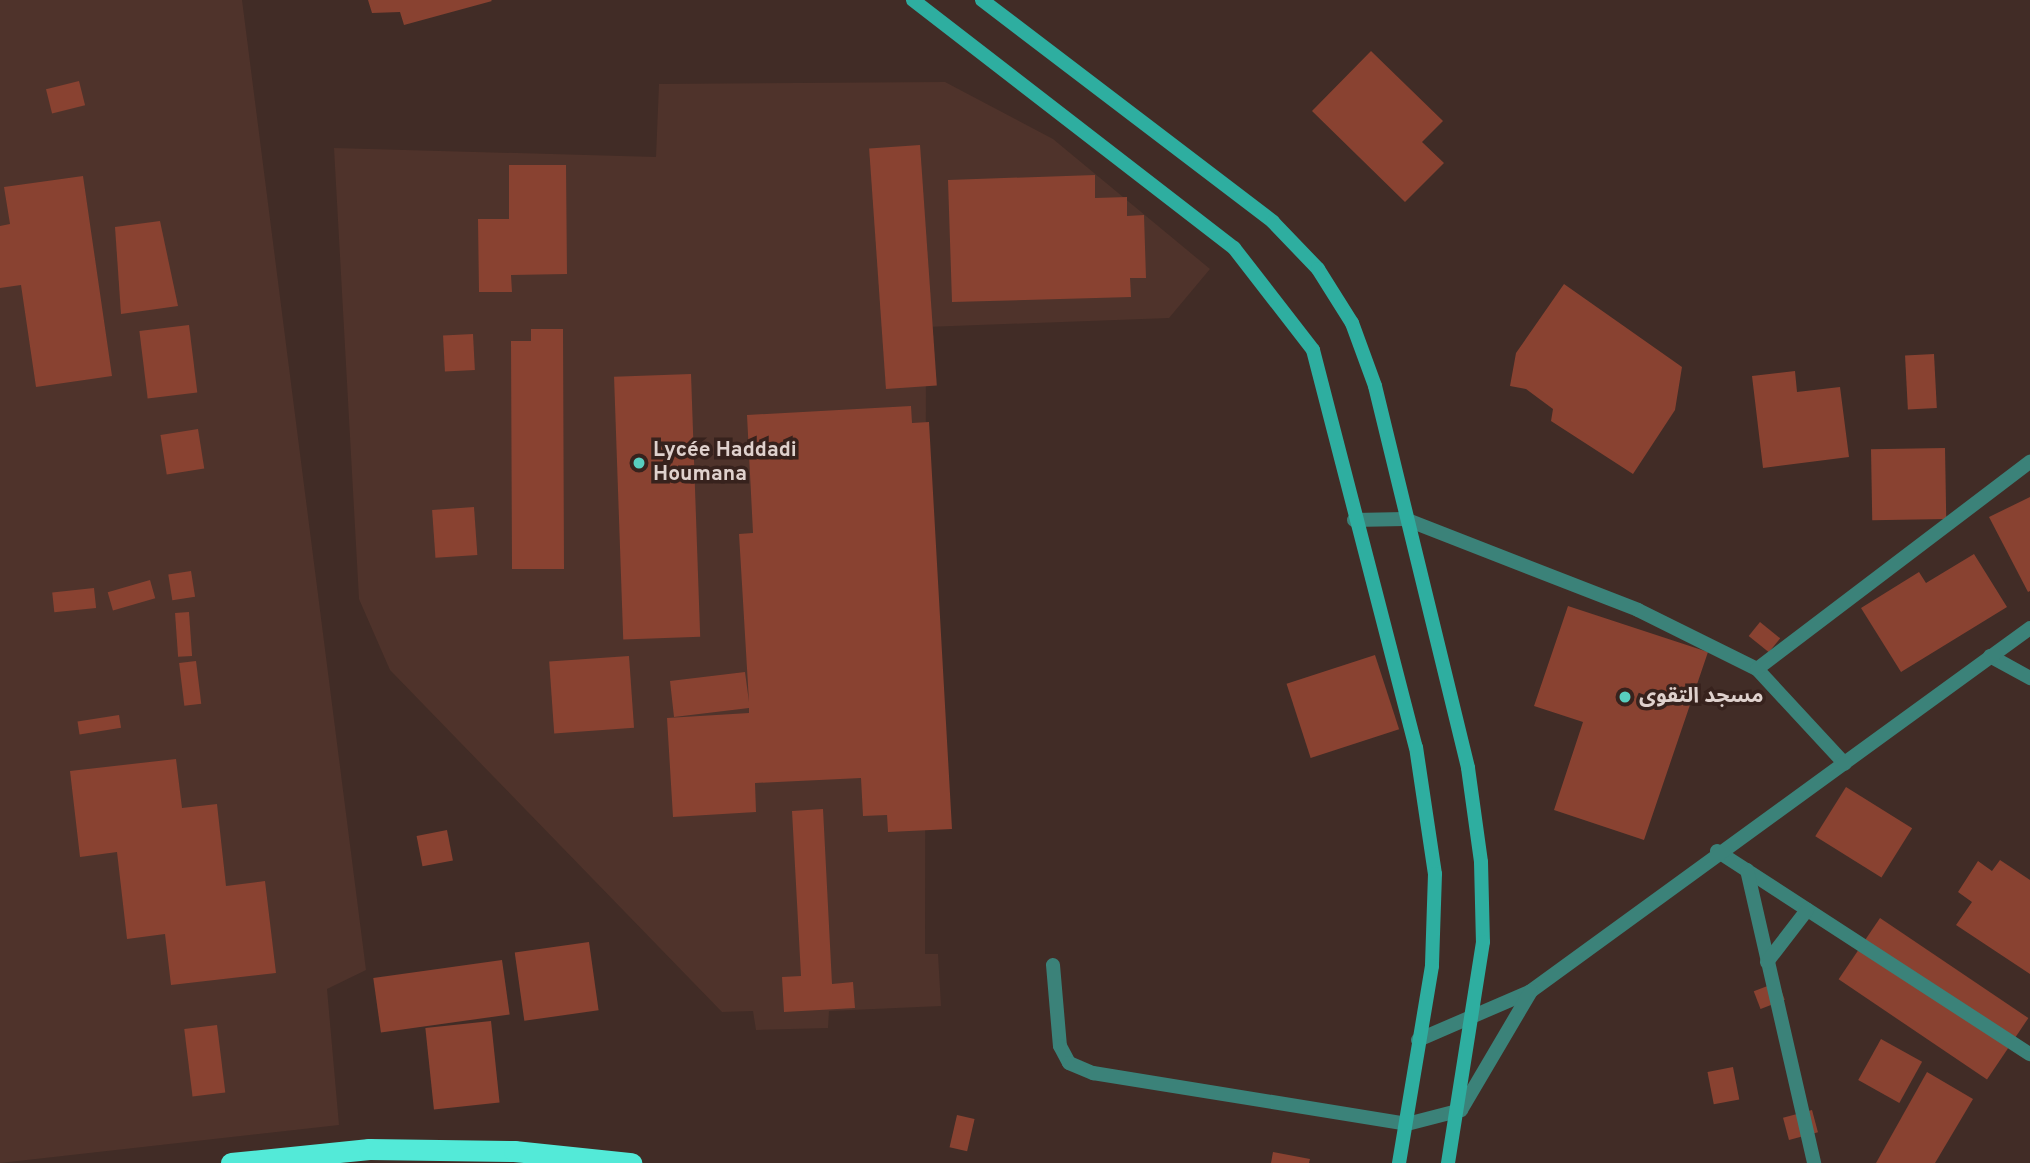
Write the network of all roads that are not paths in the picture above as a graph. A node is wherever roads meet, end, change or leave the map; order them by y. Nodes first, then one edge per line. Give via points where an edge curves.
1 (913, 0) edge
2 (982, 0) edge
3 (2030, 462) edge
4 (1405, 519) junction
5 (1354, 520) junction
6 (2030, 628) edge
7 (1990, 656) junction
8 (1756, 669) junction
9 (2030, 678) edge
10 (1845, 764) junction
11 (1717, 851) junction
12 (1746, 870) junction
13 (1807, 910) junction
14 (1768, 962) junction
15 (1054, 965) dead end
16 (1531, 991) junction
17 (1473, 1020) junction
18 (1418, 1040) junction
19 (2030, 1054) edge
20 (1461, 1110) junction
21 (1407, 1124) junction
22 (231, 1163) edge
23 (631, 1163) edge
24 (1398, 1163) edge
25 (1448, 1163) edge
26 (1814, 1163) edge

1 - 5 street via 1234,248 1278,297 1313,350
2 - 4 street via 1273,222 1318,269 1352,323 1375,386
3 - 8 street
4 - 5 street
4 - 8 street via 1638,610
4 - 17 street via 1468,768 1483,942
5 - 18 street via 1416,747 1435,874 1432,966
6 - 7 street
7 - 9 street
7 - 10 street
8 - 10 street
10 - 11 street
11 - 12 street
11 - 16 street
12 - 13 street
12 - 14 street
13 - 14 street
13 - 19 street
14 - 26 street
15 - 21 street via 1060,1046 1069,1063 1093,1073
16 - 17 street
16 - 20 street
17 - 18 street
17 - 20 street
18 - 21 street
20 - 21 street
20 - 25 street
21 - 24 street
22 - 23 highway via 369,1149 514,1152

